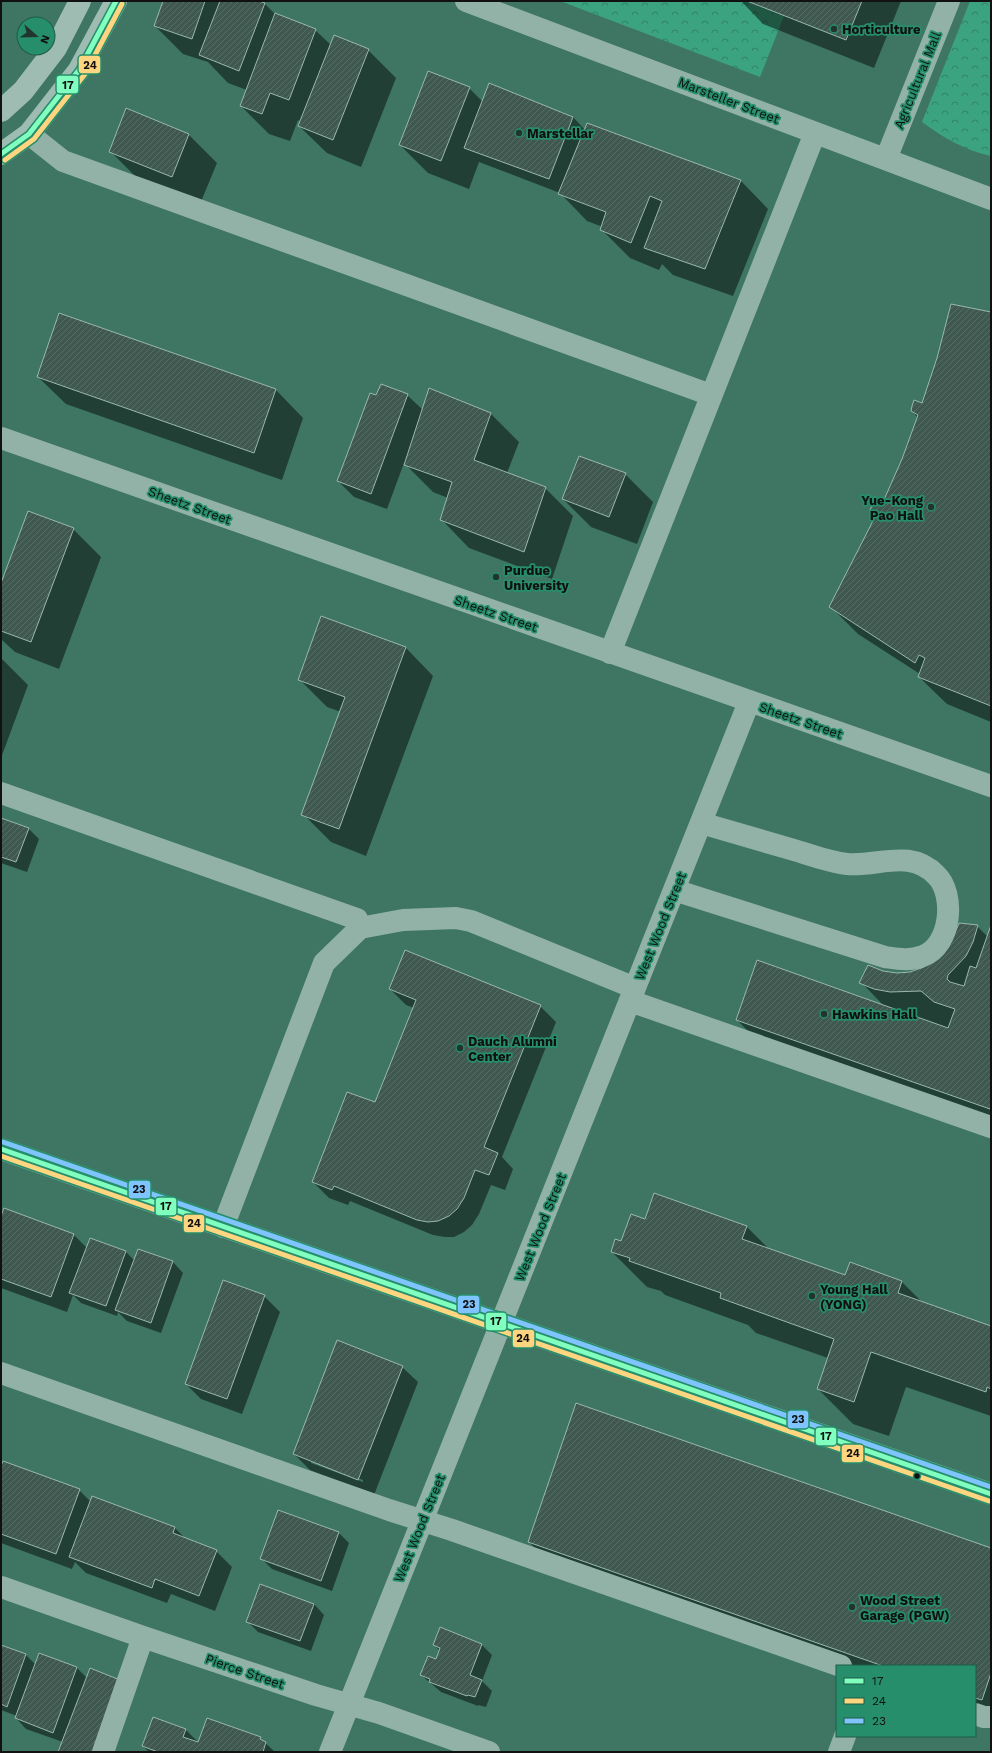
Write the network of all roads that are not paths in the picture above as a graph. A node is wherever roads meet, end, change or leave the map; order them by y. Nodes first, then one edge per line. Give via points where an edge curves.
1 (80, 1) edge
2 (116, 1) edge
3 (466, 1) edge
4 (949, 1) edge
5 (1, 111) edge
6 (815, 132) junction
7 (29, 134) junction
8 (1, 154) edge
9 (886, 159) junction
10 (991, 199) edge
11 (711, 396) junction
12 (1, 438) edge
13 (610, 653) junction
14 (749, 702) junction
15 (991, 786) edge
16 (1, 793) edge
17 (701, 823) junction
18 (674, 890) junction
19 (360, 928) junction
20 (632, 995) junction
21 (991, 1127) edge
22 (1, 1149) edge
23 (223, 1227) junction
24 (501, 1324) junction
25 (1, 1373) edge
26 (991, 1494) edge
27 (422, 1520) junction
28 (1, 1587) edge
29 (144, 1637) junction
30 (838, 1665) edge
31 (349, 1704) junction
32 (976, 1714) edge
33 (991, 1716) edge
34 (845, 1737) edge
35 (103, 1752) edge
36 (330, 1752) edge
37 (490, 1752) edge
38 (839, 1752) edge

1 - 5 main road via 56,48 23,92
2 - 7 main road via 78,70
3 - 6 street, Marsteller Street
4 - 9 street, Agricultural Mall
6 - 9 street, Marsteller Street
6 - 11 street
7 - 8 main road
7 - 11 street via 63,161
9 - 10 street, Marsteller Street
11 - 13 street
12 - 13 street, Sheetz Street
13 - 14 street, Sheetz Street
14 - 15 street, Sheetz Street
14 - 17 street, West Wood Street
16 - 19 street via 357,919
17 - 18 street, West Wood Street
17 - 18 street via 848,864 904,860 923,866 937,875 948,896 948,922 939,943 925,956 905,960 885,957
18 - 20 street, West Wood Street
19 - 20 street via 403,920 456,918 471,921
19 - 23 street via 324,962
20 - 21 street
20 - 24 street, West Wood Street
22 - 23 street
23 - 24 street
24 - 26 street
24 - 27 street, West Wood Street
25 - 27 street
27 - 30 street
27 - 31 street, West Wood Street
28 - 29 street, Pierce Street
29 - 31 street, Pierce Street
29 - 35 street
31 - 36 street, West Wood Street
31 - 37 street, Pierce Street
32 - 33 street
34 - 38 street

